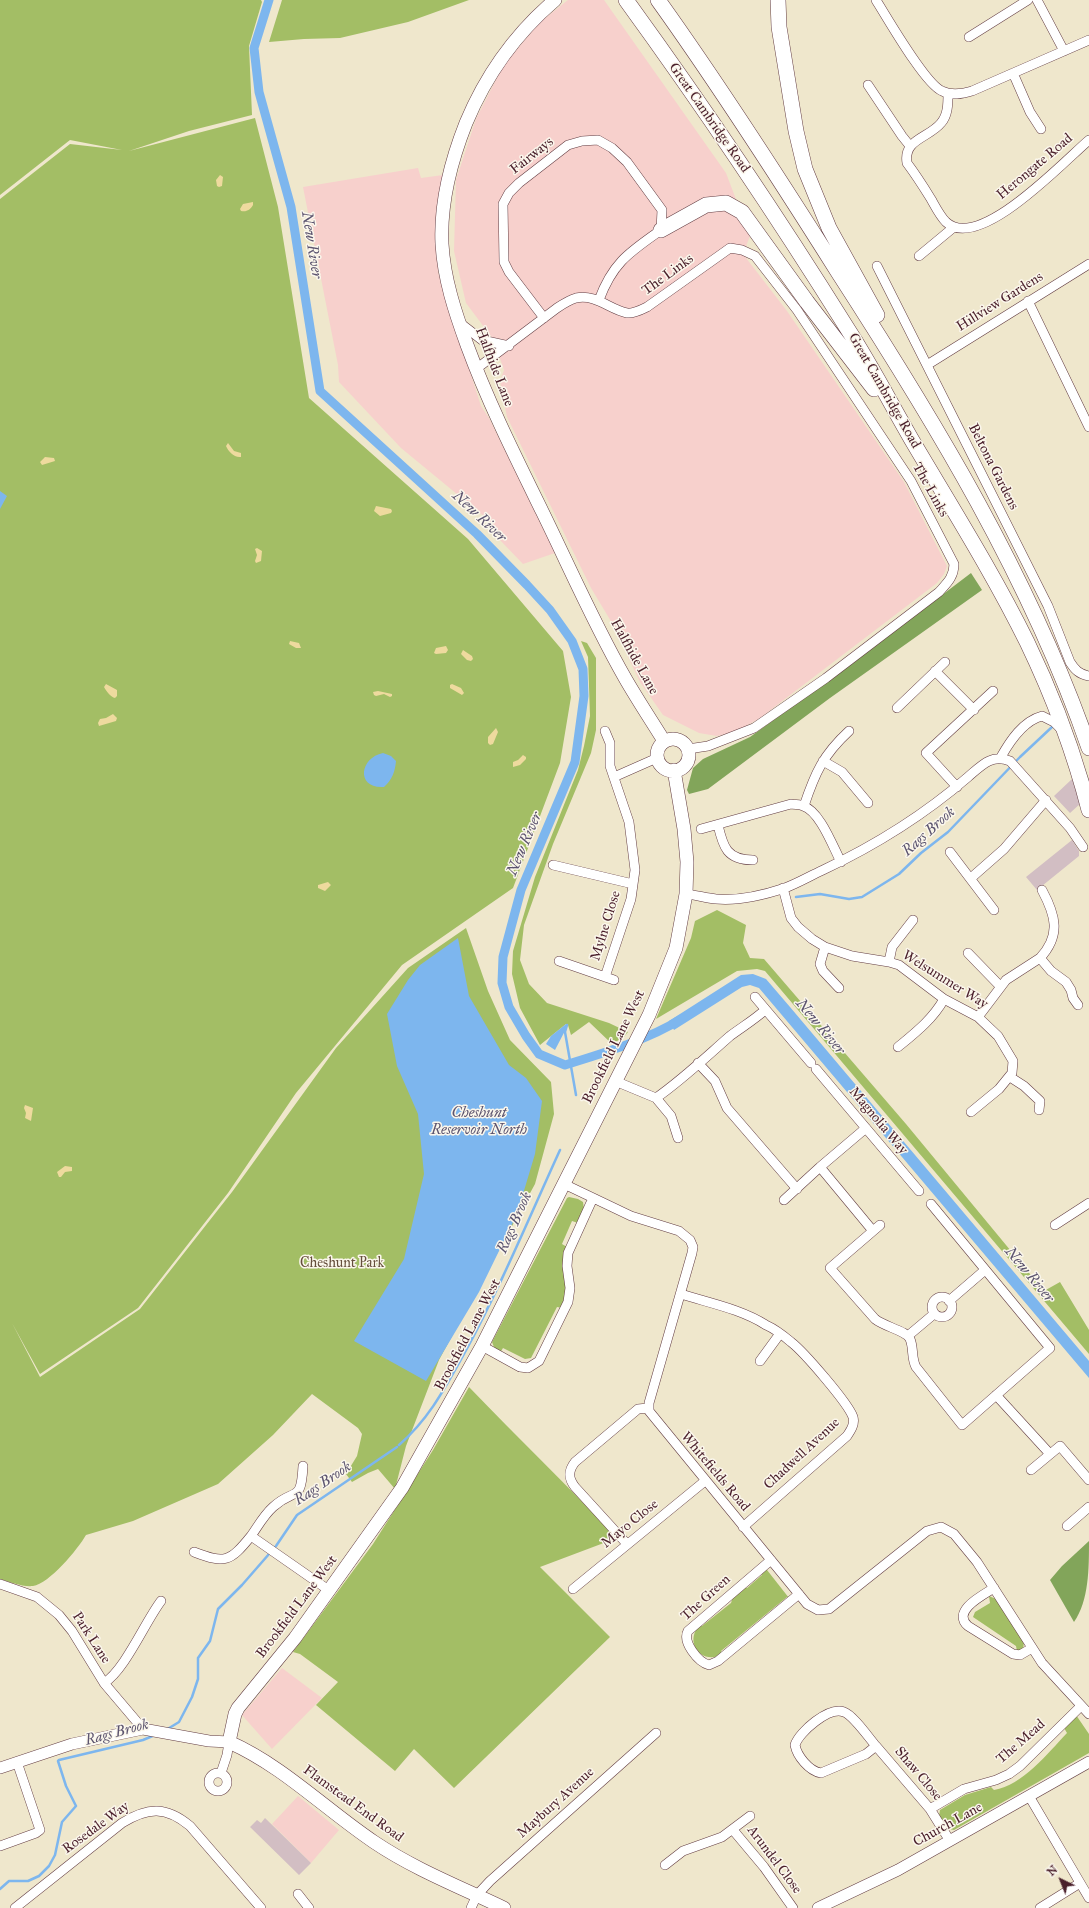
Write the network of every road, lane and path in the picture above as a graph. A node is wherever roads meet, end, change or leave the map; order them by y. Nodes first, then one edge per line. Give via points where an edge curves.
1 (554, 0) edge
2 (626, 0) edge
3 (658, 0) edge
4 (778, 0) edge
5 (876, 0) edge
6 (1028, 0) edge
7 (1037, 0) edge
8 (969, 37) dead end
9 (1089, 40) edge
10 (1064, 51) junction
11 (1013, 73) junction
12 (868, 85) dead end
13 (948, 93) junction
14 (1041, 129) dead end
15 (1089, 140) edge
16 (910, 146) junction
17 (954, 227) junction
18 (662, 230) junction
19 (919, 256) dead end
20 (1089, 264) edge
21 (877, 266) dead end
22 (599, 300) junction
23 (1028, 301) junction
24 (544, 318) junction
25 (460, 324) junction
26 (509, 346) junction
27 (887, 348) junction
28 (927, 365) junction
29 (476, 369) junction
30 (895, 410) junction
31 (1089, 427) edge
32 (945, 662) dead end
33 (935, 671) junction
34 (1089, 677) edge
35 (993, 691) dead end
36 (897, 708) dead end
37 (974, 710) junction
38 (605, 731) dead end
39 (849, 731) dead end
40 (1066, 734) junction
41 (664, 741) junction
42 (1089, 748) edge
43 (688, 749) junction
44 (657, 758) junction
45 (1006, 759) junction
46 (823, 761) junction
47 (674, 770) junction
48 (614, 777) junction
49 (957, 787) junction
50 (1046, 800) junction
51 (868, 803) dead end
52 (804, 806) junction
53 (1089, 810) edge
54 (718, 825) junction
55 (701, 829) dead end
56 (1083, 847) dead end
57 (950, 852) dead end
58 (753, 860) dead end
59 (841, 862) junction
60 (552, 865) dead end
61 (971, 878) junction
62 (634, 884) junction
63 (784, 888) junction
64 (1042, 890) dead end
65 (686, 894) junction
66 (994, 910) dead end
67 (913, 920) dead end
68 (825, 947) junction
69 (968, 953) dead end
70 (1040, 958) junction
71 (559, 961) dead end
72 (889, 962) junction
73 (605, 977) junction
74 (614, 980) dead end
75 (1000, 986) junction
76 (839, 988) dead end
77 (755, 997) dead end
78 (944, 999) junction
79 (1078, 1005) dead end
80 (765, 1010) junction
81 (978, 1017) junction
82 (898, 1047) dead end
83 (698, 1063) junction
84 (1010, 1077) junction
85 (615, 1081) junction
86 (656, 1098) junction
87 (1039, 1110) dead end
88 (971, 1112) dead end
89 (866, 1128) junction
90 (678, 1138) dead end
91 (820, 1168) junction
92 (564, 1184) junction
93 (797, 1189) junction
94 (919, 1191) dead end
95 (593, 1198) junction
96 (784, 1200) dead end
97 (1089, 1203) edge
98 (930, 1204) dead end
99 (1055, 1225) dead end
100 (985, 1270) junction
101 (680, 1294) junction
102 (779, 1335) junction
103 (909, 1335) junction
104 (482, 1346) junction
105 (760, 1361) dead end
106 (996, 1395) junction
107 (648, 1408) junction
108 (1050, 1454) junction
109 (303, 1466) dead end
110 (1031, 1470) dead end
111 (1089, 1480) edge
112 (704, 1481) junction
113 (1089, 1507) edge
114 (1067, 1526) dead end
115 (743, 1527) junction
116 (251, 1536) junction
117 (627, 1544) junction
118 (194, 1552) dead end
119 (771, 1560) junction
120 (0, 1584) edge
121 (994, 1588) junction
122 (573, 1589) dead end
123 (330, 1591) junction
124 (799, 1594) junction
125 (161, 1601) dead end
126 (1032, 1648) junction
127 (104, 1683) junction
128 (1081, 1706) junction
129 (1089, 1714) edge
130 (147, 1730) junction
131 (656, 1734) dead end
132 (229, 1742) junction
133 (876, 1746) junction
134 (17, 1762) junction
135 (1089, 1762) edge
136 (0, 1768) edge
137 (221, 1773) dead end
138 (1029, 1796) junction
139 (930, 1809) junction
140 (750, 1816) dead end
141 (733, 1830) junction
142 (950, 1840) junction
143 (0, 1846) edge
144 (665, 1865) dead end
145 (1080, 1883) junction
146 (1088, 1893) edge
147 (298, 1894) dead end
148 (477, 1895) junction
149 (15, 1908) edge
150 (261, 1908) edge
151 (309, 1908) edge
152 (471, 1908) edge
153 (504, 1908) edge
154 (792, 1908) edge
155 (818, 1908) edge
156 (1040, 1908) edge

1 - 25 main road, Halfhide Lane via 521,32 494,66 474,104 457,147 448,179 442,243 446,277
2 - 30 highway, Great Cambridge Road via 751,180 848,329
3 - 27 highway, Great Cambridge Road via 771,166
4 - 27 highway via 779,27 796,131 805,169 830,228 879,319
5 - 13 street via 924,75 937,88
6 - 8 street
7 - 10 street
9 - 10 street
10 - 11 street
11 - 13 street via 972,91 961,94
11 - 14 street via 1030,112
12 - 16 street
13 - 16 street via 946,114 941,124
15 - 17 street, Herongate Road via 1025,198 1005,212 974,226
16 - 17 street via 906,155 907,163 946,222
17 - 19 street
18 - 22 street via 633,249 618,264 605,284
18 - 24 street, Fairways via 662,210 627,162 612,148 598,140 582,140 568,145 519,183 503,204 504,262
18 - 30 highway via 706,205 726,203 742,212 872,387
20 - 23 street, Hillview Gardens
21 - 28 street, Beltona Gardens
22 - 24 street, The Links via 578,298 557,308
22 - 43 street, The Links via 628,313 637,312 648,307 730,248 756,256 796,310 911,481 954,564 954,573 939,592 826,678 754,728 708,746
23 - 28 street, Hillview Gardens
23 - 31 street
24 - 26 street, The Links
25 - 26 street via 482,340
25 - 29 main road, Halfhide Lane
26 - 29 street, The Links
27 - 42 highway, Great Cambridge Road via 963,478 1032,606 1062,673
28 - 34 street, Beltona Gardens via 1048,606 1070,662 1076,670
29 - 41 main road, Halfhide Lane via 495,415 624,678
30 - 40 highway, Great Cambridge Road via 976,548 1027,642
32 - 33 street
33 - 36 street
33 - 37 street
35 - 37 street
37 - 49 street via 926,753
38 - 48 street, Mylne Close via 610,743 610,766
39 - 46 street
40 - 45 street via 1054,722 1042,716 1035,717 1012,738
40 - 53 highway, Great Cambridge Road
41 - 43 main road via 679,740
41 - 44 main road via 658,749
43 - 47 main road via 686,763
44 - 47 main road via 663,767
44 - 48 street
45 - 49 street via 990,760
45 - 50 street
46 - 51 street via 842,772
46 - 52 street
47 - 65 main road, Brookfield Lane West via 684,829
48 - 62 street, Mylne Close via 629,822 635,870
49 - 59 street via 911,822
50 - 56 street
50 - 61 street via 1004,849
52 - 54 street via 791,804
52 - 59 street via 819,820
54 - 55 street
54 - 58 street via 722,841 728,851 738,858
57 - 61 street
59 - 63 street
60 - 62 street, Mylne Close
61 - 66 street
62 - 73 street, Mylne Close
63 - 65 street via 743,898 717,899
63 - 68 street, Welsummer Way via 788,910 794,921 804,932
64 - 70 street via 1050,906 1055,930 1052,942
65 - 85 main road, Brookfield Lane West via 676,948 665,978
67 - 72 street via 892,947
68 - 72 street, Welsummer Way via 852,956
68 - 76 street via 820,964
69 - 75 street
70 - 75 street via 1011,975
70 - 79 street via 1051,971 1066,982
71 - 73 street, Mylne Close
72 - 78 street, Welsummer Way via 899,965
73 - 74 street, Mylne Close
75 - 81 street
77 - 80 street, Magnolia Way
78 - 81 street, Welsummer Way
78 - 82 street via 927,1021
80 - 83 street
80 - 89 street, Magnolia Way
81 - 84 street, Welsummer Way via 998,1036 1008,1052 1013,1065
83 - 86 street
83 - 93 street via 715,1081 727,1108
84 - 87 street via 1040,1101
84 - 88 street via 1000,1089
85 - 86 street
85 - 92 main road, Brookfield Lane West
86 - 90 street via 671,1116
89 - 91 street
89 - 94 street, Magnolia Way
91 - 93 street
91 - 103 street via 877,1228 830,1268 878,1321
92 - 95 street
92 - 104 main road, Brookfield Lane West
93 - 96 street
95 - 101 street via 631,1216 679,1231 687,1237 692,1244 692,1253
95 - 104 street via 568,1253 568,1302 539,1361 528,1368 520,1367
97 - 99 street
98 - 100 street
100 - 103 street via 949,1301 951,1310 947,1316 940,1317 934,1314
100 - 106 street via 1050,1348
101 - 102 street, Chadwell Avenue via 738,1312 767,1325
101 - 107 street
102 - 105 street
102 - 115 street, Chadwell Avenue via 792,1342 849,1408 854,1418 853,1428 836,1446
103 - 106 street via 912,1359 916,1367 962,1425
104 - 123 main road, Brookfield Lane West via 402,1488
106 - 108 street
107 - 112 street, Whitefields Road via 651,1416
107 - 117 street via 638,1410 575,1462 569,1471 573,1485
108 - 110 street
108 - 111 street via 1060,1446
109 - 116 street via 299,1490 272,1508
112 - 115 street, Whitefields Road
112 - 117 street, Mayo Close
113 - 114 street
115 - 119 street, Whitefields Road
116 - 118 street via 234,1555 224,1559 213,1559
116 - 123 street
117 - 122 street, Mayo Close
119 - 124 street, Whitefields Road
119 - 124 street, The Green via 688,1631 686,1641 702,1661 709,1665 718,1661
120 - 127 street, Park Lane via 37,1597 60,1615
121 - 124 street, Whitefields Road via 954,1534 941,1528 927,1531 829,1609 814,1609
121 - 126 street, Whitefields Road
121 - 126 street via 967,1606 963,1615 966,1624 1013,1654 1020,1655
123 - 132 main road, Brookfield Lane West via 269,1672 238,1708
125 - 127 street via 118,1670
126 - 128 street, Whitefields Road
127 - 130 street, Park Lane
128 - 129 street, Whitefields Road
128 - 139 street, The Mead via 1009,1774 964,1789
130 - 132 street
130 - 134 street via 72,1744
131 - 148 street, Maybury Avenue
132 - 137 street
132 - 148 main road, Flamstead End Road via 258,1756 379,1845 418,1868
133 - 133 street, Shaw Close via 866,1754 821,1773 811,1768 797,1753 795,1745 816,1721 825,1715 844,1711
133 - 139 street, Shaw Close
134 - 136 street
134 - 143 street via 40,1830
135 - 138 street, Church Lane
138 - 142 street, Church Lane
138 - 145 street
139 - 142 street, Shaw Close
140 - 141 street, Arundel Close
141 - 144 street, Arundel Close via 718,1839 683,1851
141 - 154 street, Arundel Close via 764,1867
142 - 155 street, Church Lane via 875,1882
145 - 146 street
145 - 156 street
147 - 151 street
148 - 152 street, Maybury Avenue
148 - 153 main road, Flamstead End Road
149 - 150 street, Rosedale Way via 122,1823 141,1813 159,1810 177,1816 190,1826

